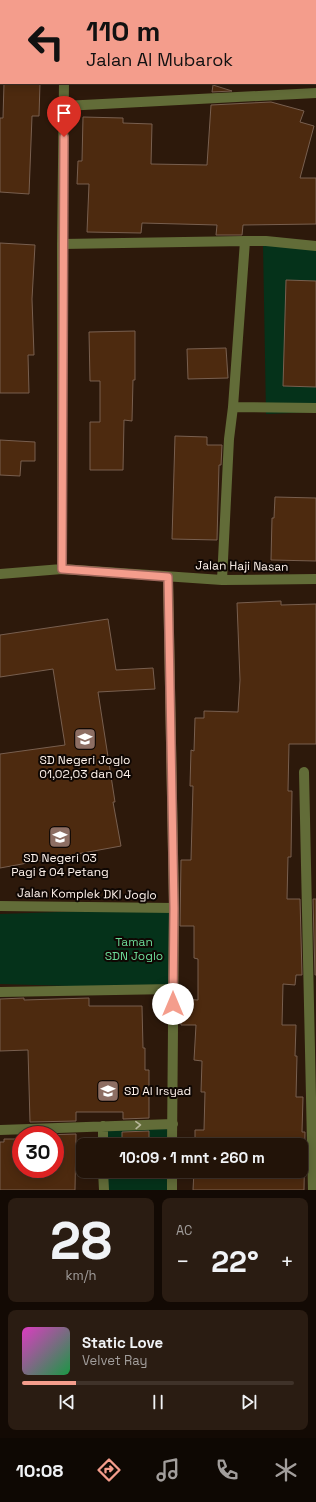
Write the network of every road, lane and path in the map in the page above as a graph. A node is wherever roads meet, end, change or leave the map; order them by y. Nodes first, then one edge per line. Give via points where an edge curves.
1 (64, 84) edge
2 (316, 93) edge
3 (64, 106) junction
4 (245, 241) junction
5 (62, 244) junction
6 (316, 246) edge
7 (233, 407) junction
8 (316, 408) edge
9 (62, 569) junction
10 (0, 574) edge
11 (168, 577) junction
12 (316, 579) edge
13 (222, 580) junction
14 (304, 772) dead end
15 (311, 864) edge
16 (0, 906) edge
17 (174, 908) junction
18 (173, 989) junction
19 (0, 992) edge
20 (313, 1030) edge
21 (173, 1124) junction
22 (103, 1126) junction
23 (0, 1130) edge
24 (103, 1138) edge
25 (172, 1138) edge
26 (103, 1178) edge
27 (172, 1178) edge
28 (104, 1190) edge
29 (172, 1190) edge
30 (313, 1190) edge

1 - 3 street
2 - 3 street
3 - 5 street
4 - 5 street
4 - 6 street
4 - 7 street
5 - 9 street
7 - 8 street
7 - 13 street
9 - 10 street, Jalan Haji Nasan
9 - 11 street, Jalan Haji Nasan
11 - 13 street, Jalan Haji Nasan
11 - 17 street
12 - 13 street, Jalan Haji Nasan
14 - 15 street
15 - 20 street
16 - 17 street, Jalan Komplek DKI Joglo
17 - 18 street
18 - 19 street
18 - 21 street
20 - 30 street
22 -> 21 street
21 - 25 street
22 - 23 street
22 - 24 street
26 - 28 street
27 - 29 street

